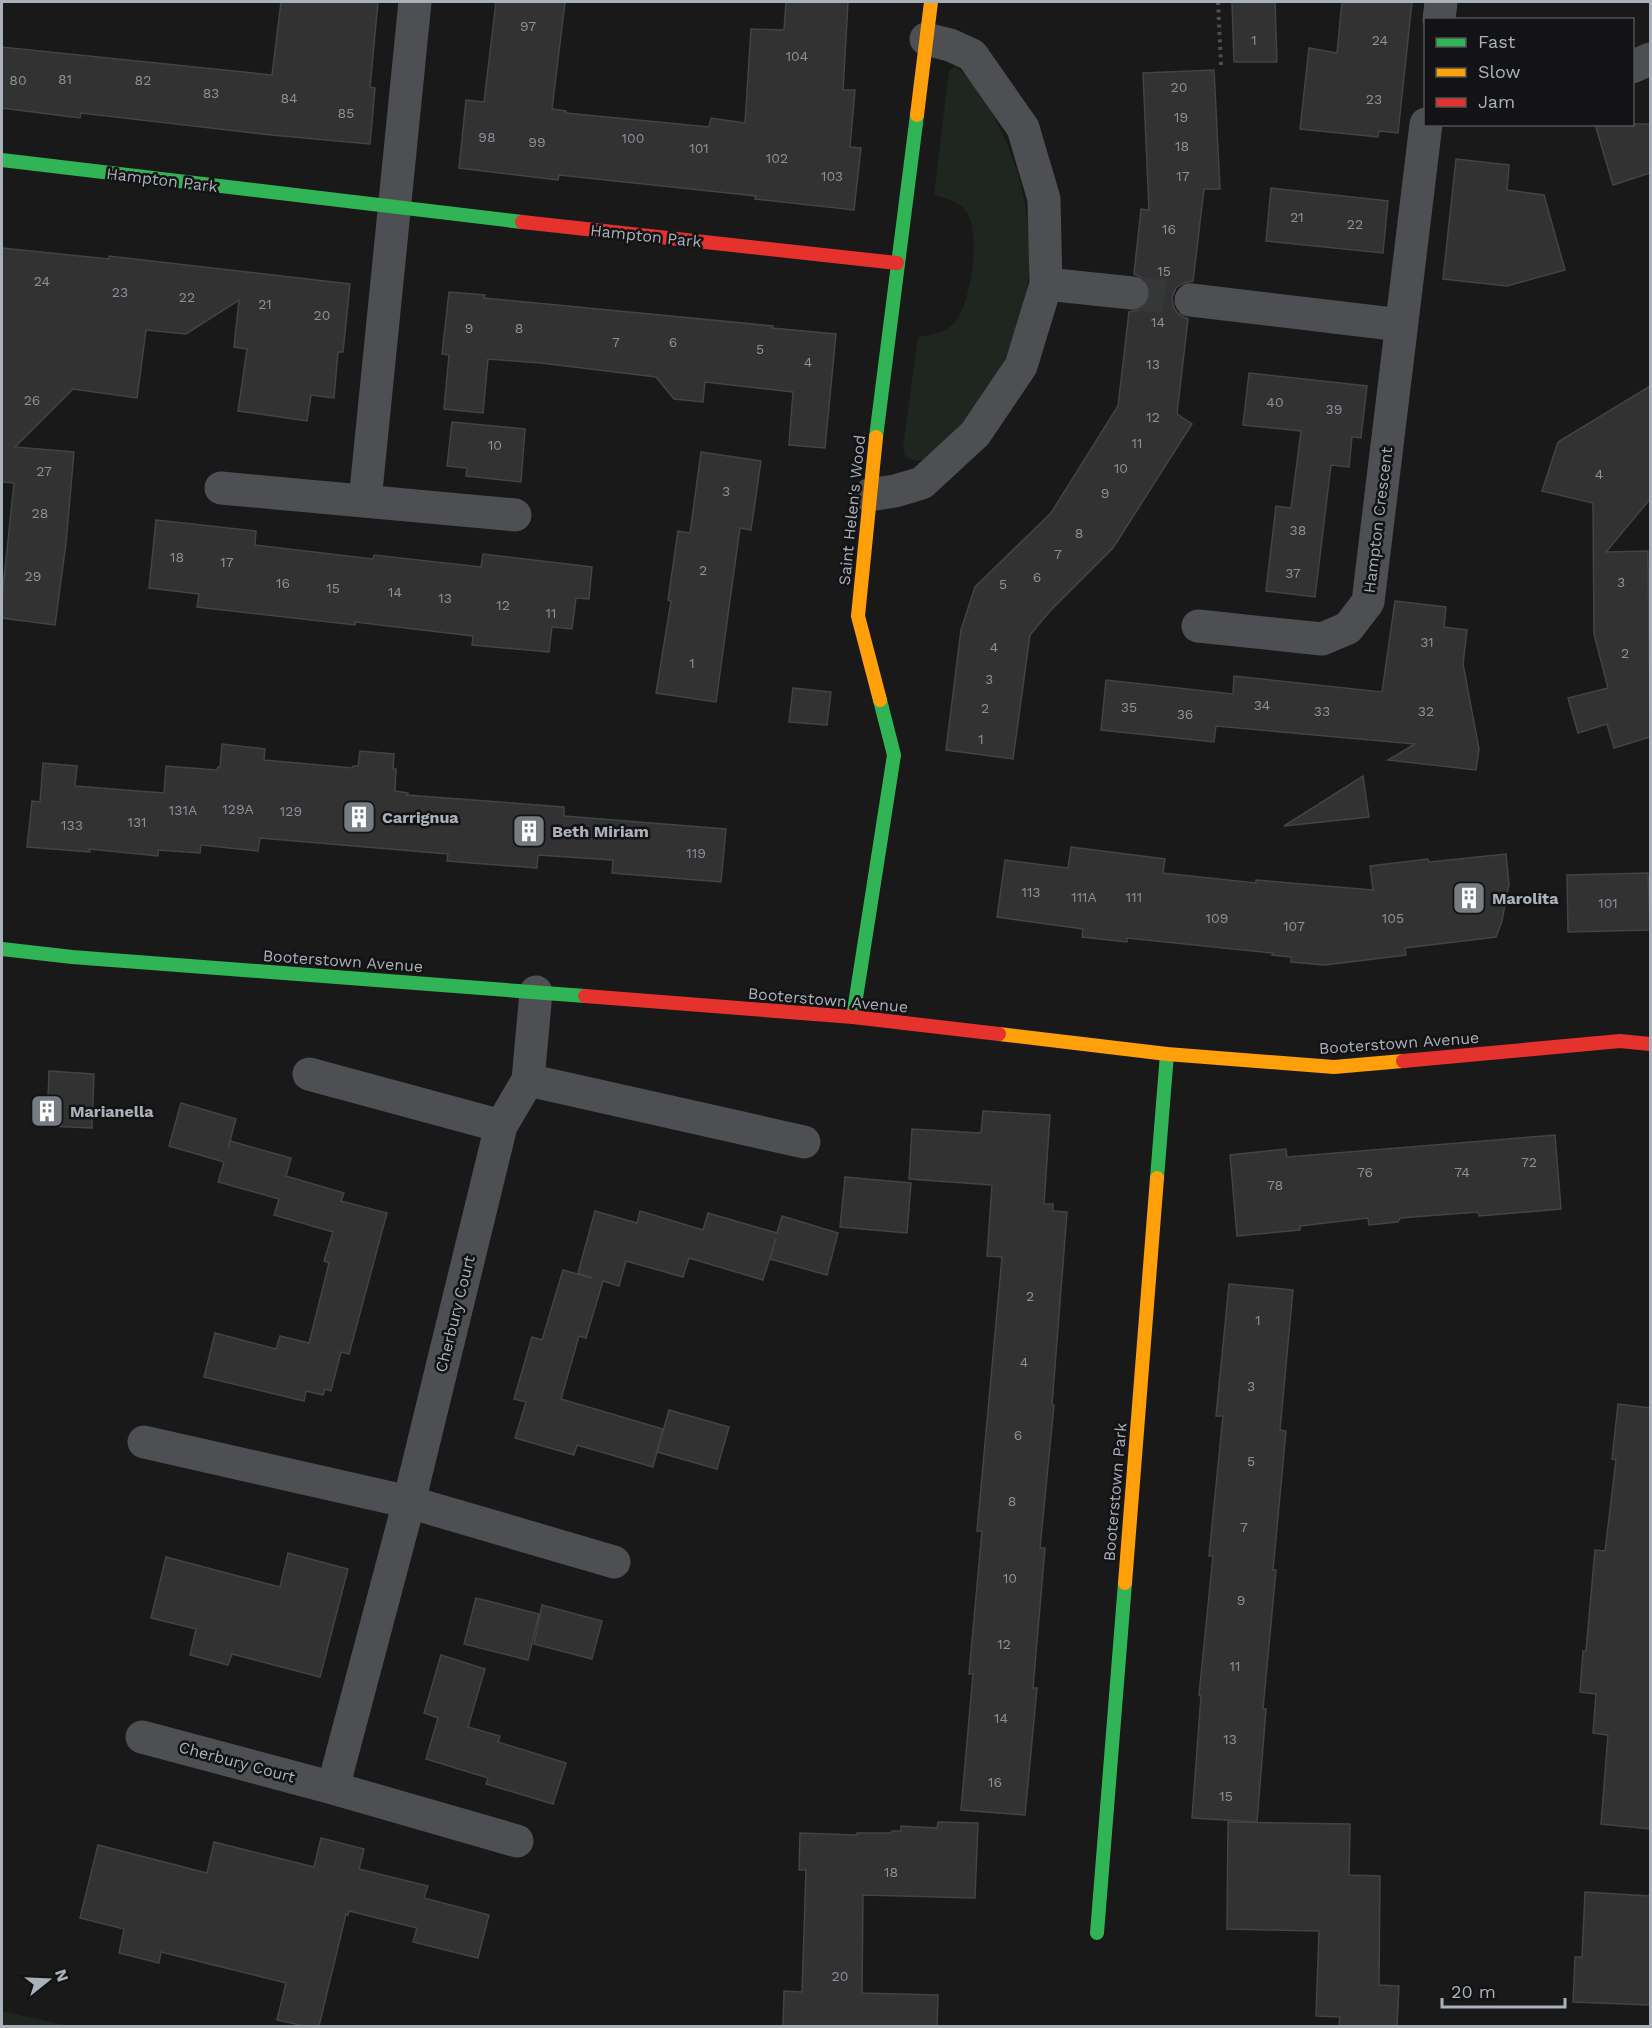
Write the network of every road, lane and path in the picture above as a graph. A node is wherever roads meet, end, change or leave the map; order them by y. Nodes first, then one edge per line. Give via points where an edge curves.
1 (415, 2) edge
2 (931, 2) edge
3 (1218, 2) edge
4 (1441, 2) edge
5 (1438, 18) edge
6 (926, 39) junction
7 (1650, 58) edge
8 (1221, 65) dead end
9 (1634, 66) edge
10 (1426, 126) edge
11 (2, 160) edge
12 (394, 208) junction
13 (897, 263) junction
14 (1046, 284) junction
15 (1131, 293) tunnel mouth
16 (1191, 300) tunnel mouth
17 (1401, 325) junction
18 (221, 488) dead end
19 (869, 495) junction
20 (365, 501) junction
21 (515, 514) dead end
22 (1198, 626) dead end
23 (2, 949) edge
24 (536, 992) junction
25 (853, 1017) junction
26 (1650, 1044) edge
27 (1167, 1054) junction
28 (309, 1074) dead end
29 (528, 1080) junction
30 (501, 1126) junction
31 (804, 1142) dead end
32 (144, 1442) dead end
33 (409, 1502) junction
34 (614, 1562) dead end
35 (142, 1737) dead end
36 (333, 1788) junction
37 (517, 1841) dead end
38 (1097, 1933) dead end

1 - 12 street
2 - 6 street, Saint Helen's Wood
3 - 8 path
4 - 5 street
6 - 13 street, Saint Helen's Wood
6 - 14 street via 972,56 1023,128 1044,199
7 - 9 street
10 - 17 street, Hampton Crescent
11 - 12 street, Hampton Park
12 - 13 street, Hampton Park
12 - 20 street
13 - 19 street, Saint Helen's Wood
14 - 15 street
14 - 19 street via 1021,366 975,434 922,483
16 - 17 street
17 - 22 street, Hampton Crescent via 1368,602 1348,628 1322,639
18 - 20 street
19 - 25 street, Saint Helen's Wood via 858,616 894,754
20 - 21 street
23 - 24 street, Booterstown Avenue
24 - 25 street, Booterstown Avenue
24 - 29 street, Cherbury Court
25 - 27 street, Booterstown Avenue
26 - 27 street, Booterstown Avenue via 1620,1041 1334,1067
27 - 38 street, Booterstown Park
28 - 30 street
29 - 30 street, Cherbury Court
29 - 31 street
30 - 33 street, Cherbury Court
32 - 33 street
33 - 34 street
33 - 36 street, Cherbury Court
35 - 36 street, Cherbury Court
36 - 37 street, Cherbury Court

